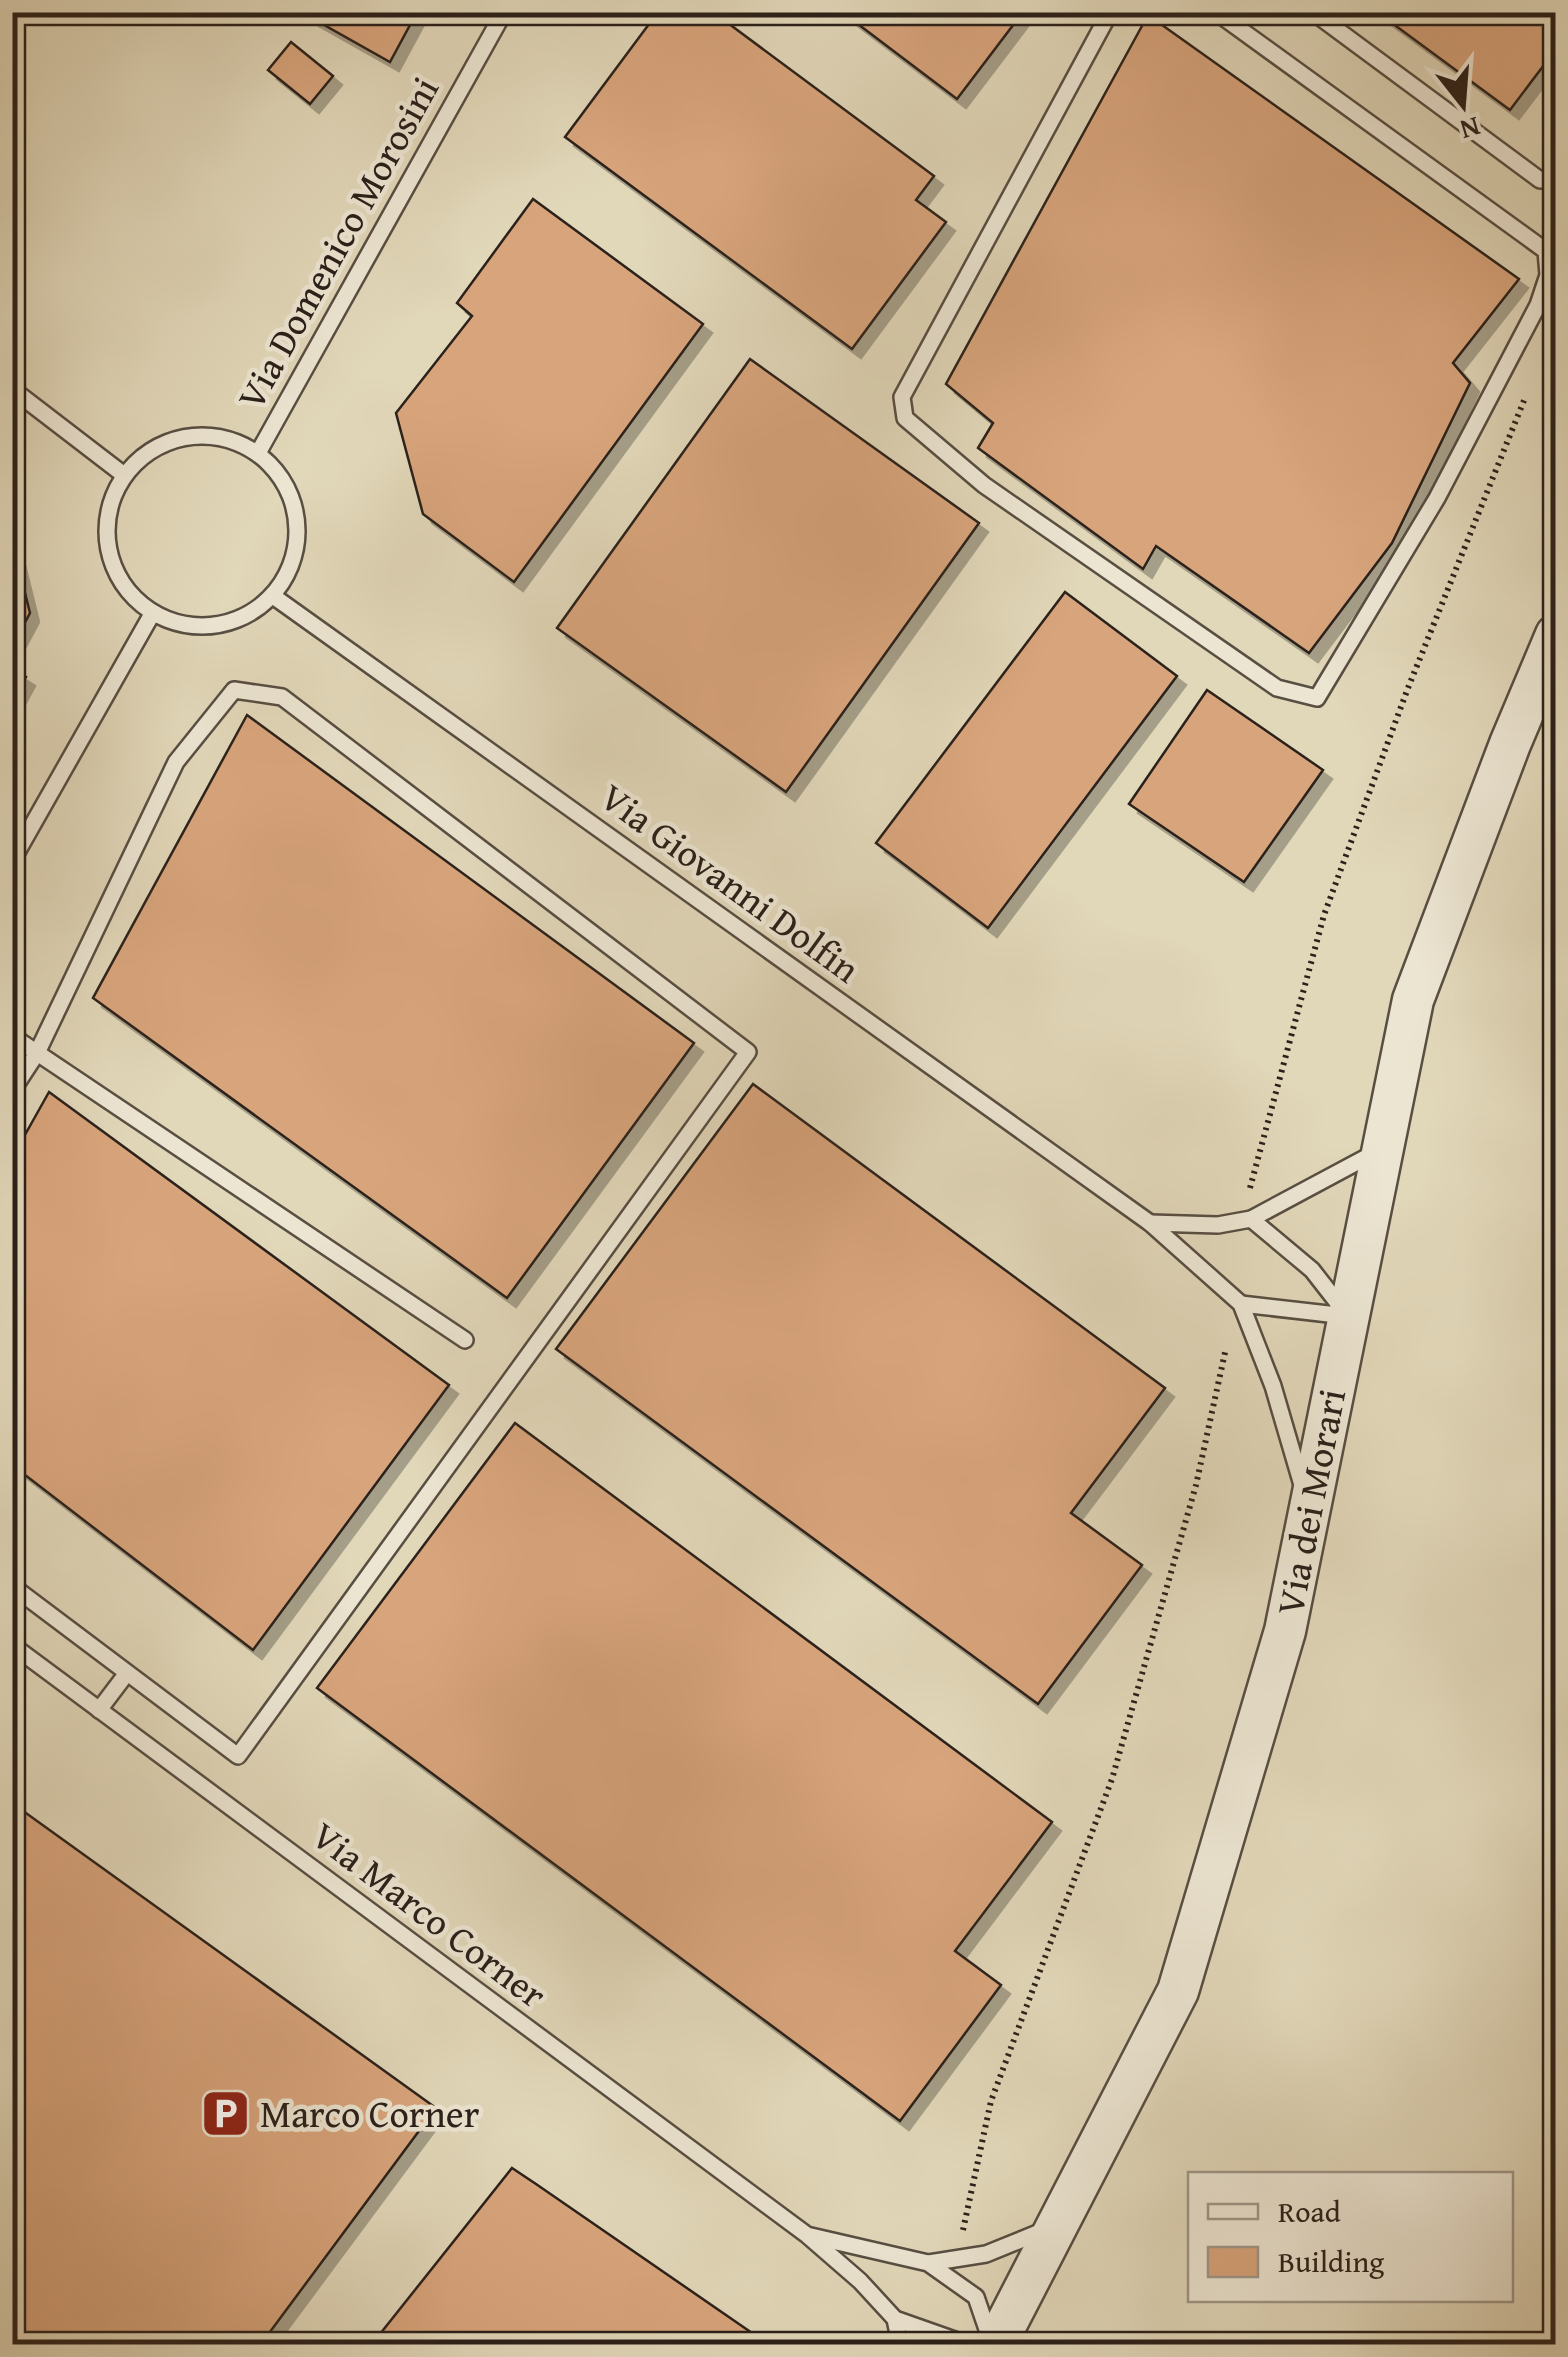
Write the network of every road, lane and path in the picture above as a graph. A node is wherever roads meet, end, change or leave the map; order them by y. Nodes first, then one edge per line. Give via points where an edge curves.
1 (504, 12) edge
2 (1110, 12) edge
3 (1216, 12) edge
4 (1313, 12) edge
5 (1556, 178) edge
6 (12, 389) edge
7 (258, 453) junction
8 (124, 475) junction
9 (273, 596) junction
10 (152, 614) junction
11 (1556, 635) edge
12 (12, 861) edge
13 (12, 1036) edge
14 (37, 1052) junction
15 (12, 1092) edge
16 (1384, 1148) junction
17 (1251, 1220) junction
18 (1150, 1223) junction
19 (1241, 1304) junction
20 (1348, 1316) junction
21 (464, 1340) dead end
22 (1311, 1514) junction
23 (12, 1586) edge
24 (12, 1645) edge
25 (128, 1673) junction
26 (99, 1710) junction
27 (1058, 2224) junction
28 (807, 2235) junction
29 (928, 2263) junction
30 (895, 2319) junction
31 (900, 2344) edge
32 (966, 2344) edge
33 (994, 2344) edge

1 - 7 lane, Via Domenico Morosini
2 - 3 lane via 902,397 906,418 984,485 1277,688 1318,698 1437,498 1538,305 1548,276 1546,251
4 - 5 lane via 1540,180
6 - 8 lane
7 - 8 lane via 201,435 145,454
7 - 9 lane via 281,476 298,537 291,569
8 - 10 lane via 105,535 128,593
9 - 10 lane via 247,616 216,626 183,626
9 - 18 lane, Via Giovanni Dolfin
10 - 12 lane
11 - 16 street, Via dei Morari via 1413,1000
13 - 14 lane
14 - 15 lane
14 - 21 lane
14 - 25 lane via 176,762 234,690 282,696 748,1052 238,1756
16 - 17 lane
16 - 20 street, Via dei Morari
17 - 18 lane
17 - 20 lane via 1312,1270
18 - 19 lane, Via Giovanni Dolfin
19 - 20 lane
19 - 22 lane, Via Giovanni Dolfin
20 - 22 street, Via dei Morari
22 - 27 street, Via dei Morari via 1285,1631 1178,1990
23 - 25 lane
24 - 26 lane, Via Marco Corner
25 - 26 lane
26 - 28 lane, Via Marco Corner
27 - 29 lane, Via Marco Corner via 986,2254
27 - 33 street, Via dei Morari
28 - 29 lane, Via Marco Corner
28 - 30 lane, Via Marco Corner
29 - 33 lane, Via Marco Corner via 976,2297
30 - 31 lane
30 - 32 lane, Via Marco Corner

